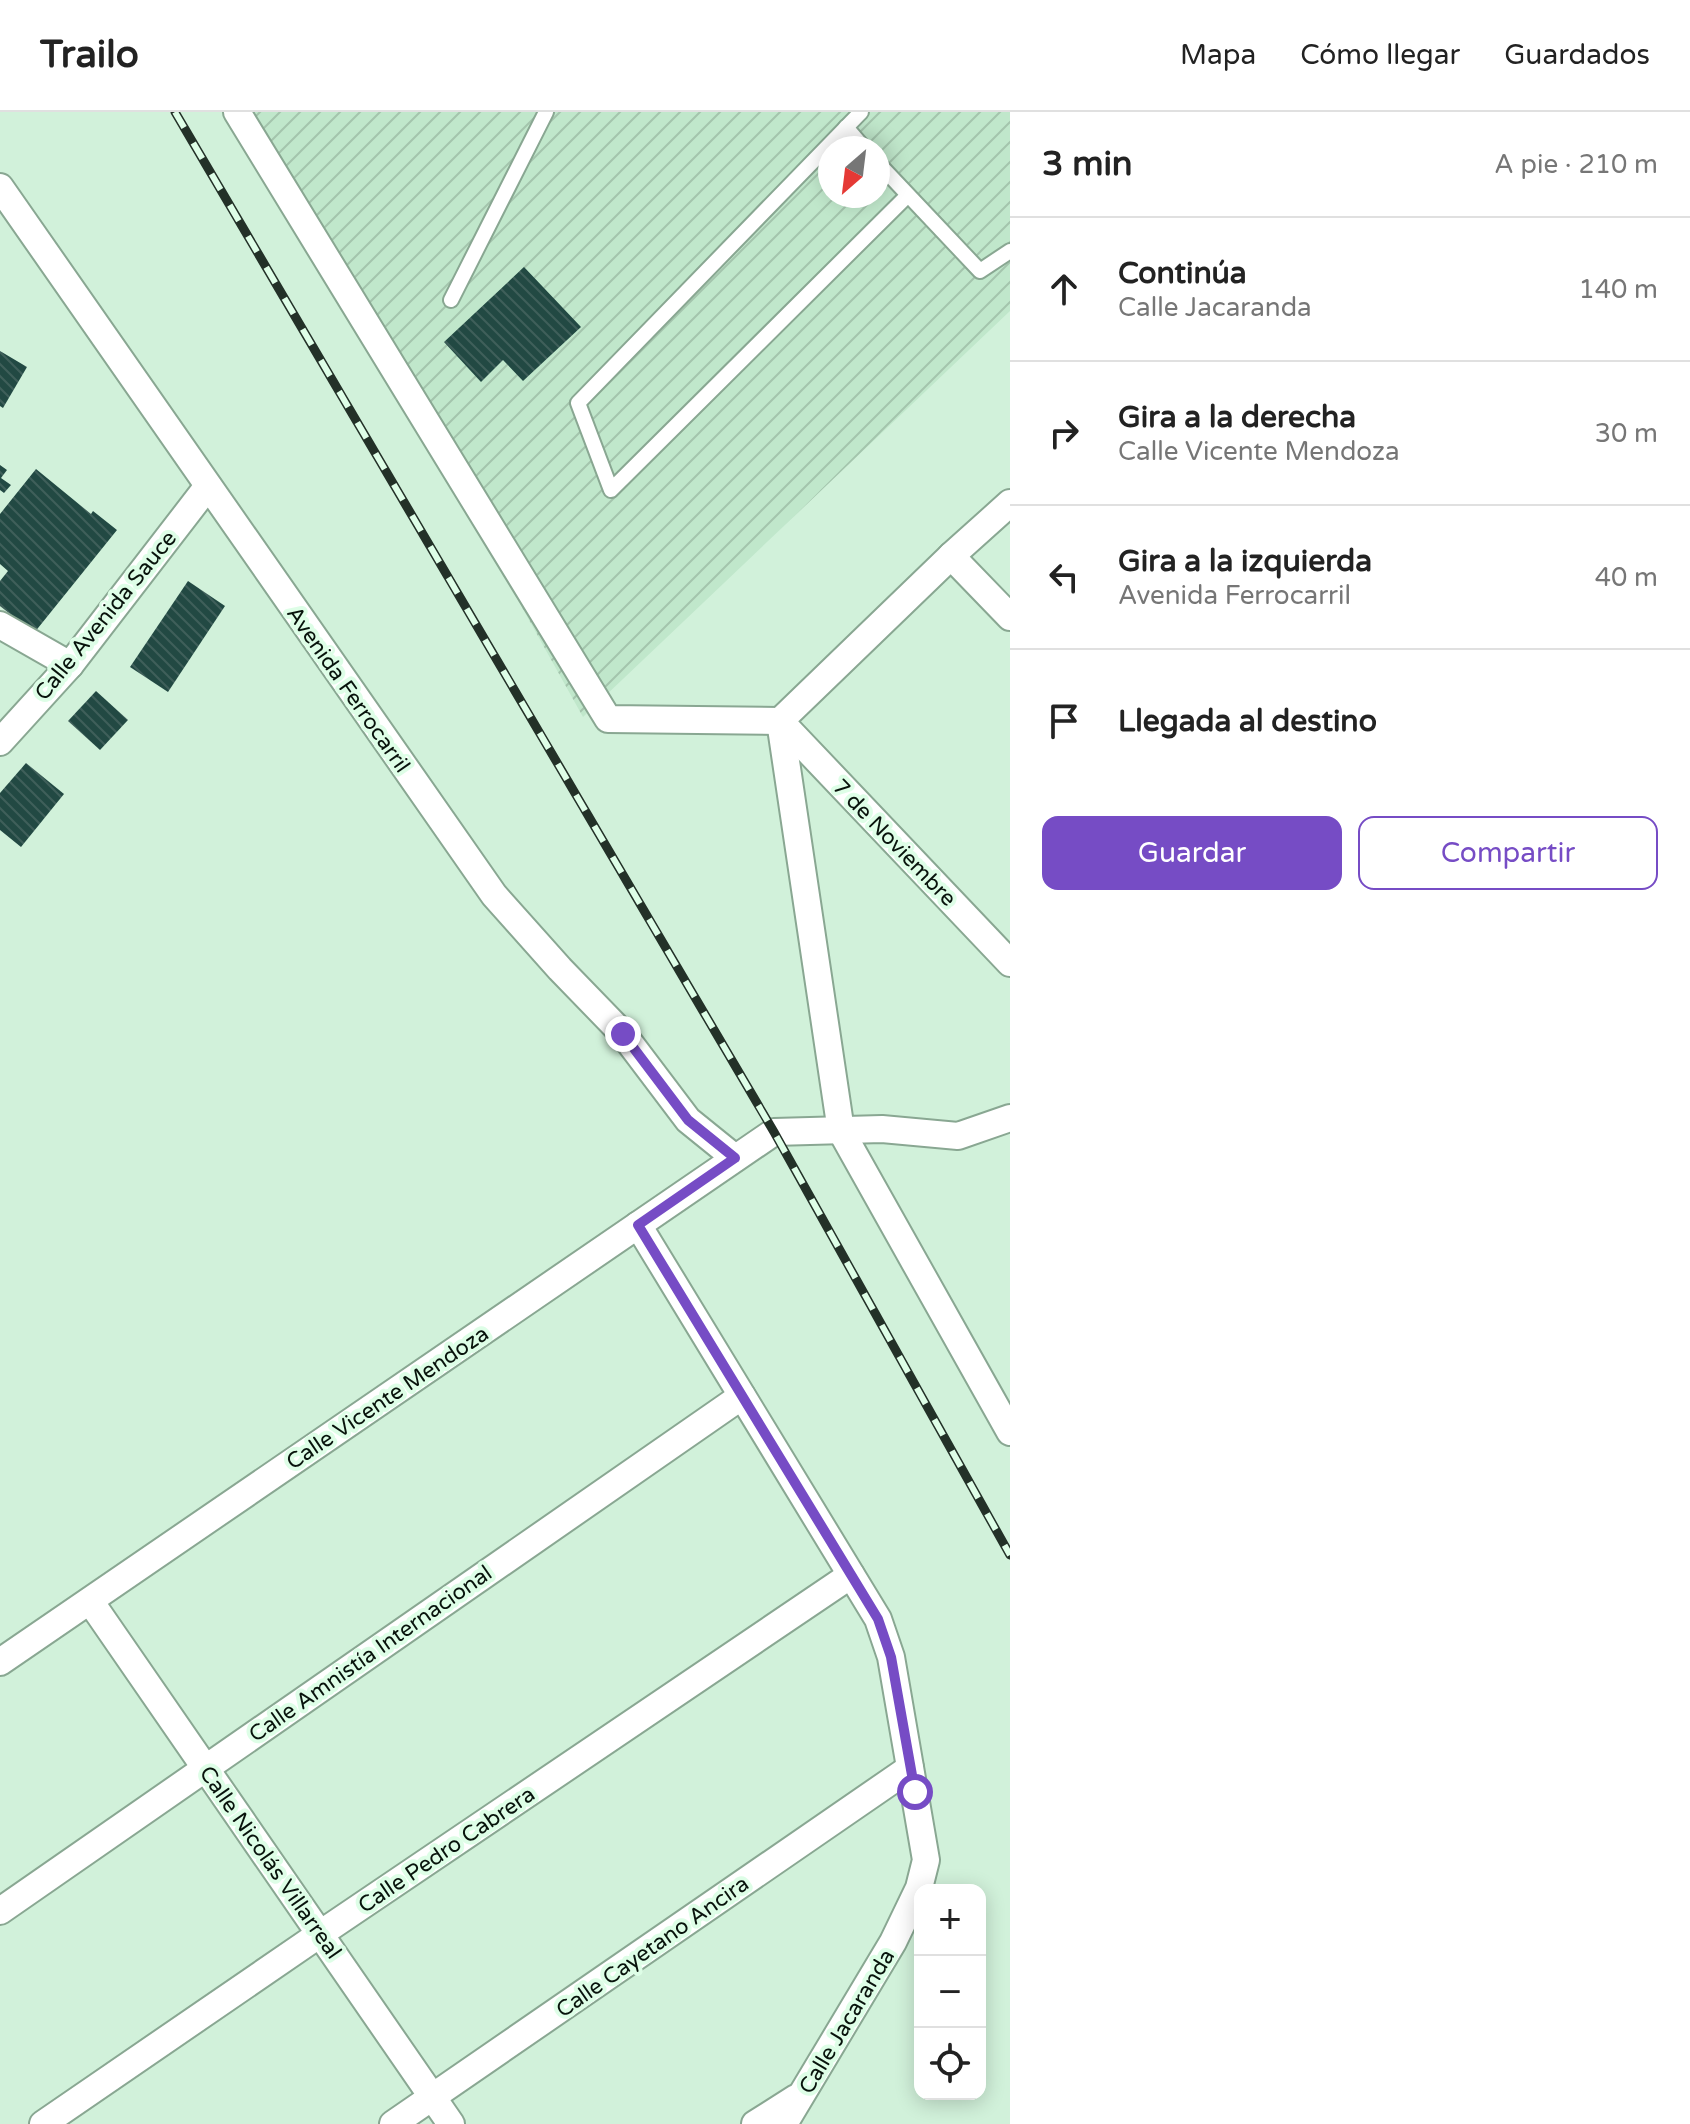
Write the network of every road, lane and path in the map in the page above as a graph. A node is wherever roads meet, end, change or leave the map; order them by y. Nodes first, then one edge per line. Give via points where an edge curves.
1 (237, 112) edge
2 (546, 112) edge
3 (861, 112) edge
4 (846, 127) junction
5 (854, 136) edge
6 (890, 177) edge
7 (0, 187) edge
8 (907, 196) junction
9 (1010, 251) edge
10 (451, 300) dead end
11 (208, 486) junction
12 (1010, 503) edge
13 (951, 556) junction
14 (1010, 617) edge
15 (0, 625) edge
16 (70, 665) junction
17 (780, 721) junction
18 (0, 742) edge
19 (1010, 963) edge
20 (1010, 1118) edge
21 (841, 1131) junction
22 (735, 1158) junction
23 (638, 1225) junction
24 (742, 1396) junction
25 (1010, 1432) edge
26 (851, 1575) junction
27 (90, 1601) junction
28 (0, 1662) edge
29 (205, 1768) junction
30 (910, 1768) junction
31 (0, 1911) edge
32 (320, 1934) junction
33 (802, 2093) junction
34 (433, 2097) junction
35 (43, 2124) edge
36 (393, 2124) edge
37 (451, 2124) edge
38 (755, 2124) edge
39 (784, 2124) edge

1 - 17 street via 608,719
2 - 10 lane
3 - 4 lane
4 - 5 lane
4 - 8 lane via 578,403 611,490
6 - 8 lane
7 - 11 street, Avenida Ferrocarril
8 - 9 lane via 980,271
11 - 16 street, Calle Avenida Sauce
11 - 22 street, Avenida Ferrocarril via 494,895 623,1034 688,1120
12 - 13 street
13 - 14 street
13 - 17 street
15 - 16 street
16 - 18 street, Calle Avenida Sauce
17 - 19 street, 7 de Noviembre
17 - 21 street
20 - 21 street via 958,1136
21 - 22 street, Calle Vicente Mendoza via 774,1132
21 - 25 street
22 - 23 street, Calle Vicente Mendoza
23 - 24 street, Calle Jacaranda
23 - 27 street, Calle Vicente Mendoza
24 - 26 street, Calle Jacaranda
24 - 29 street, Calle Amnistía Internacional
26 - 30 street, Calle Jacaranda via 878,1619 891,1657
26 - 32 street, Calle Pedro Cabrera
27 - 28 street, Calle Vicente Mendoza
27 - 29 street, Calle Nicolás Villarreal
29 - 31 street, Calle Amnistía Internacional
29 - 32 street, Calle Nicolás Villarreal
30 - 33 street, Calle Jacaranda via 926,1860 919,1888 893,1942
30 - 34 street, Calle Cayetano Ancira
32 - 34 street, Calle Nicolás Villarreal
32 - 35 street, Calle Pedro Cabrera
33 - 38 street
33 - 39 street, Calle Jacaranda
34 - 36 street, Calle Cayetano Ancira
34 - 37 street, Calle Nicolás Villarreal

